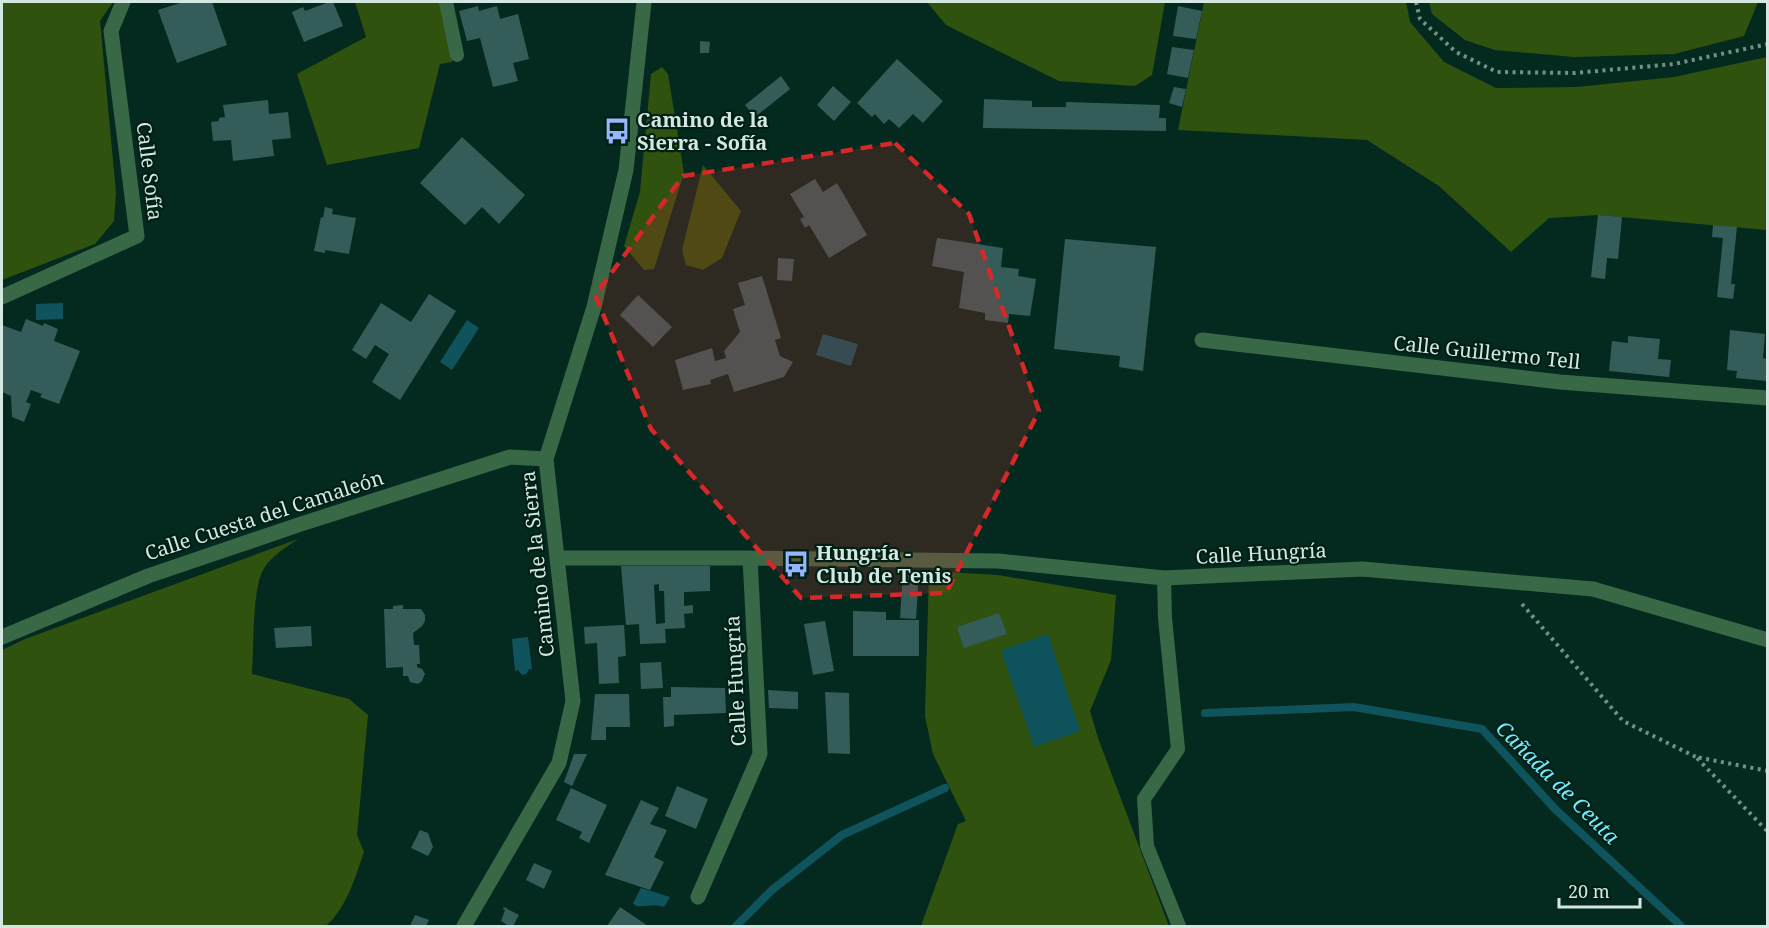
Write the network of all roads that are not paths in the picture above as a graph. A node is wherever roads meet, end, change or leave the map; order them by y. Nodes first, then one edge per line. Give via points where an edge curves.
1 (123, 2) edge
2 (446, 2) edge
3 (644, 2) edge
4 (457, 55) dead end
5 (2, 297) edge
6 (1202, 340) dead end
7 (1767, 399) edge
8 (546, 459) junction
9 (558, 558) junction
10 (750, 558) junction
11 (1164, 578) junction
12 (2, 637) edge
13 (1767, 640) edge
14 (698, 897) dead end
15 (464, 927) edge
16 (1179, 927) edge

1 - 5 street, Calle Sofía via 111,31 137,236
2 - 4 lane
3 - 8 street, Camino de la Sierra via 627,170 594,307
6 - 7 street, Calle Guillermo Tell via 1560,382
8 - 9 street, Camino de la Sierra
8 - 12 street, Calle Cuesta del Camaleón via 510,457 297,525 148,576
9 - 10 street, Calle Hungría
9 - 15 street, Camino de la Sierra via 573,701 559,763
10 - 11 street, Calle Hungría via 998,561
10 - 14 street, Calle Hungría via 760,754
11 - 13 street, Calle Hungría via 1362,569 1593,589
11 - 16 lane via 1178,749 1144,799 1147,846

